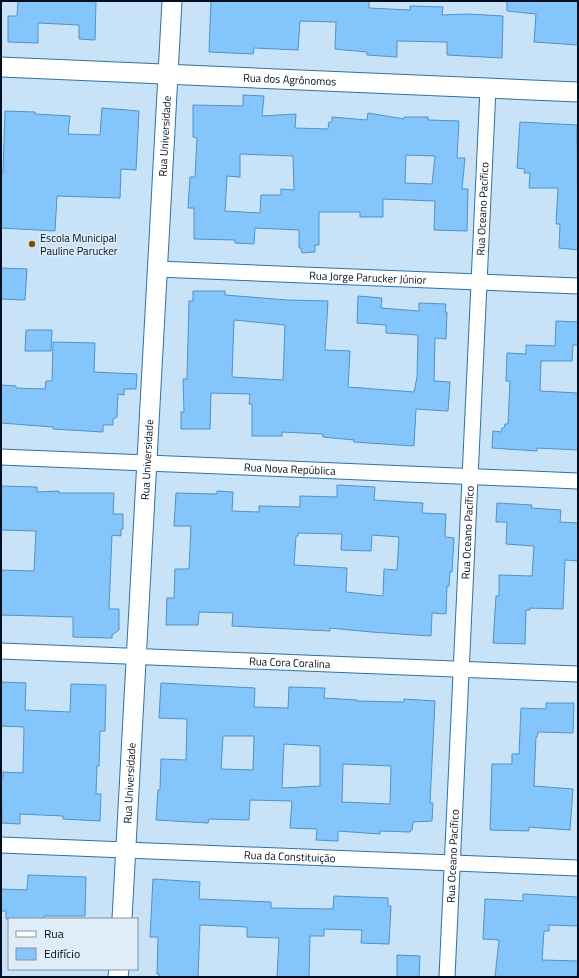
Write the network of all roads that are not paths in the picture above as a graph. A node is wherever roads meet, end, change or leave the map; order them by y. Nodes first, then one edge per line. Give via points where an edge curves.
1 (172, 1) edge
2 (1, 67) edge
3 (168, 74) junction
4 (488, 88) junction
5 (578, 92) edge
6 (157, 269) junction
7 (479, 282) junction
8 (578, 286) edge
9 (1, 457) edge
10 (147, 463) junction
11 (470, 476) junction
12 (578, 480) edge
13 (1, 651) edge
14 (136, 656) junction
15 (461, 669) junction
16 (578, 674) edge
17 (1, 845) edge
18 (125, 850) junction
19 (452, 863) junction
20 (578, 868) edge
21 (122, 918) edge
22 (447, 977) edge

1 - 3 street, Rua Universidade
2 - 3 street, Rua dos Agrônomos
3 - 4 street, Rua dos Agrônomos
3 - 6 street, Rua Universidade
4 - 5 street, Rua dos Agrônomos
4 - 7 street, Rua Oceano Pacífico
6 - 7 street, Rua Jorge Parucker Júnior
6 - 10 street, Rua Universidade
7 - 8 street, Rua Jorge Parucker Júnior
7 - 11 street, Rua Oceano Pacífico
9 - 10 street, Rua Nova República
10 - 11 street, Rua Nova República
10 - 14 street, Rua Universidade
11 - 12 street, Rua Nova República
11 - 15 street, Rua Oceano Pacífico
13 - 14 street, Rua Cora Coralina
14 - 15 street, Rua Cora Coralina
14 - 18 street, Rua Universidade
15 - 16 street, Rua Cora Coralina
15 - 19 street, Rua Oceano Pacífico
17 - 18 street, Rua da Constituição
18 - 19 street, Rua da Constituição
18 - 21 street, Rua Universidade
19 - 20 street, Rua da Constituição
19 - 22 street, Rua Oceano Pacífico

